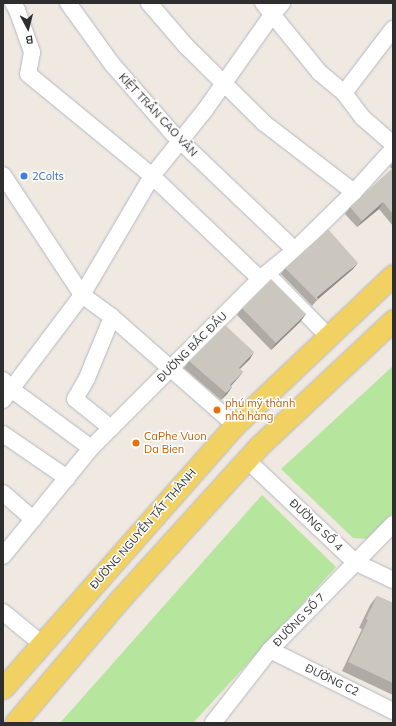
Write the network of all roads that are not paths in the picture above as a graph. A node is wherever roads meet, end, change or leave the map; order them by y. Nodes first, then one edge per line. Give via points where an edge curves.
1 (13, 3) edge
2 (68, 3) edge
3 (149, 3) edge
4 (272, 7) edge
5 (393, 29) edge
6 (223, 82) junction
7 (344, 93) junction
8 (181, 142) junction
9 (393, 144) edge
10 (393, 149) edge
11 (3, 175) edge
12 (152, 176) junction
13 (354, 192) junction
14 (295, 250) junction
15 (393, 275) edge
16 (263, 277) junction
17 (82, 295) junction
18 (112, 317) junction
19 (393, 320) edge
20 (328, 336) junction
21 (170, 368) junction
22 (6, 390) edge
23 (235, 425) junction
24 (111, 428) junction
25 (3, 434) edge
26 (91, 448) junction
27 (253, 453) junction
28 (67, 478) junction
29 (3, 493) edge
30 (33, 519) junction
31 (393, 524) edge
32 (3, 556) edge
33 (355, 562) junction
34 (393, 580) edge
35 (3, 612) edge
36 (42, 644) junction
37 (270, 650) junction
38 (3, 688) edge
39 (393, 711) edge
40 (15, 723) edge
41 (213, 723) edge

1 - 12 street via 32,52 28,74
2 - 8 street, KIỆT TRẦN CAO VÂN via 112,64
3 - 6 street via 186,46
4 - 6 street
4 - 7 street via 319,72
5 - 7 street
6 - 8 street
6 - 13 street via 264,123
7 - 9 street via 363,118
8 - 12 street
8 - 14 street, KIỆT TRẦN CAO VÂN
10 - 13 street, ĐƯỜNG BẮC ĐẨU
11 - 17 street
12 - 16 street
12 - 17 street
13 - 14 street, ĐƯỜNG BẮC ĐẨU
14 - 16 street, ĐƯỜNG BẮC ĐẨU
15 - 20 main road, ĐƯỜNG NGUYỄN TẤT THÀNH
16 - 20 street
16 - 21 street, ĐƯỜNG BẮC ĐẨU
17 - 18 street
17 - 22 street
18 - 21 street
18 - 24 street via 87,378 75,399
19 - 27 main road
20 - 23 main road, ĐƯỜNG NGUYỄN TẤT THÀNH
21 - 23 street
21 - 24 street, ĐƯỜNG BẮC ĐẨU
22 - 26 street
23 - 27 main road
23 - 36 main road, ĐƯỜNG NGUYỄN TẤT THÀNH
24 - 26 street, ĐƯỜNG BẮC ĐẨU
25 - 28 street
26 - 28 street, ĐƯỜNG BẮC ĐẨU
27 - 33 street, ĐƯỜNG SỐ 4
27 - 40 main road via 122,597
28 - 30 street, ĐƯỜNG BẮC ĐẨU
29 - 30 street
30 - 32 street, ĐƯỜNG BẮC ĐẨU
31 - 33 street, ĐƯỜNG SỐ 7
33 - 34 street, ĐƯỜNG SỐ 4
33 - 37 street, ĐƯỜNG SỐ 7
35 - 36 street
36 - 38 main road, ĐƯỜNG NGUYỄN TẤT THÀNH
37 - 39 street, ĐƯỜNG C2
37 - 41 street, ĐƯỜNG SỐ 7

